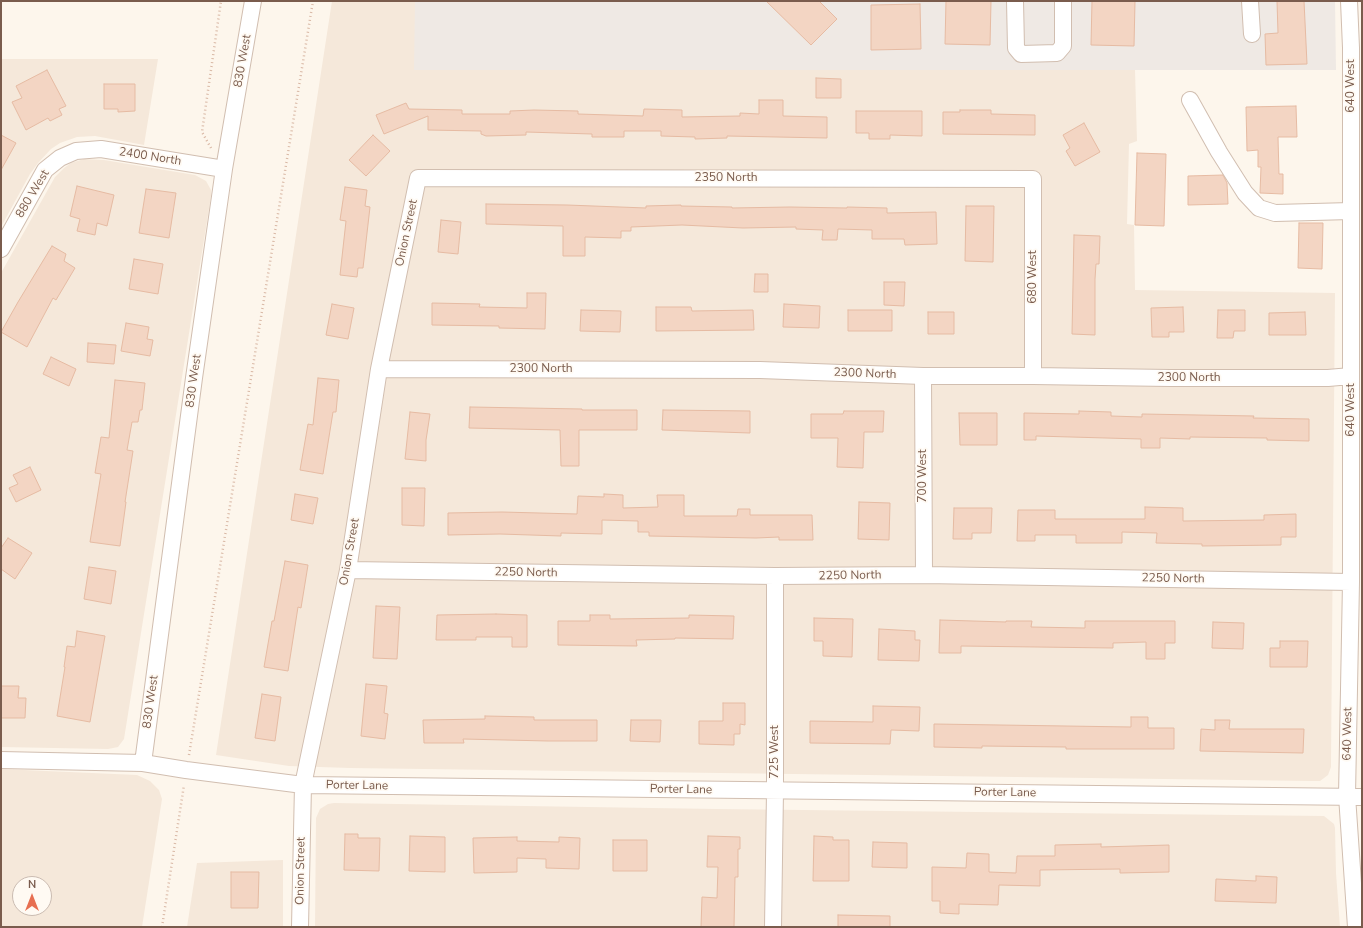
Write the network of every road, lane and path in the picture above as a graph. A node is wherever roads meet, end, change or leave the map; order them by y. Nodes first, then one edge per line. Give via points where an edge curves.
1 (221, 1) edge
2 (253, 1) edge
3 (313, 1) edge
4 (1015, 1) edge
5 (1063, 1) edge
6 (1250, 1) edge
7 (1349, 1) edge
8 (1252, 34) dead end
9 (1356, 48) edge
10 (1190, 100) dead end
11 (76, 151) joint
12 (224, 169) junction
13 (418, 178) joint
14 (1033, 179) joint
15 (1351, 211) junction
16 (1, 249) edge
17 (1357, 335) edge
18 (379, 369) junction
19 (923, 376) junction
20 (1034, 376) junction
21 (1355, 378) edge
22 (1356, 428) edge
23 (1356, 512) edge
24 (348, 570) junction
25 (924, 575) junction
26 (775, 576) junction
27 (1355, 584) edge
28 (188, 758) dead end
29 (1, 760) edge
30 (143, 763) junction
31 (184, 781) dead end
32 (303, 785) junction
33 (775, 791) junction
34 (1354, 796) edge
35 (162, 927) edge
36 (300, 927) edge
37 (773, 927) edge
38 (1356, 927) edge

1 - 12 path via 202,132
2 - 12 street, 830 West
3 - 28 path
4 - 5 street via 1016,48 1021,54 1057,53 1063,46
6 - 8 street
7 - 9 street, 640 West via 1350,23
9 - 15 street, 640 West
10 - 15 street via 1218,152 1245,193 1259,208 1274,213
11 - 12 street, 2400 North via 101,149
11 - 16 street, 880 West via 60,158 45,170
12 - 30 street, 830 West
13 - 14 street, 2350 North
13 - 18 street, Onion Street
14 - 20 street, 680 West
15 - 17 street, 640 West
17 - 21 street, 640 West
18 - 19 street, 2300 North via 760,370
18 - 24 street, Onion Street
19 - 20 street, 2300 North
19 - 25 street, 700 West
20 - 21 street, 2300 North
21 - 22 street, 640 West
22 - 23 street, 640 West
23 - 27 street, 640 West
24 - 26 street, 2250 North
24 - 32 street, Onion Street
25 - 26 street, 2250 North
25 - 27 street, 2250 North
26 - 33 street, 725 West
27 - 34 street, 640 West
29 - 30 street, Porter Lane
30 - 32 street, Porter Lane
31 - 35 path
32 - 33 street, Porter Lane
32 - 36 street, Onion Street
33 - 34 street, Porter Lane
33 - 37 street, 725 West
34 - 38 street, 640 West

